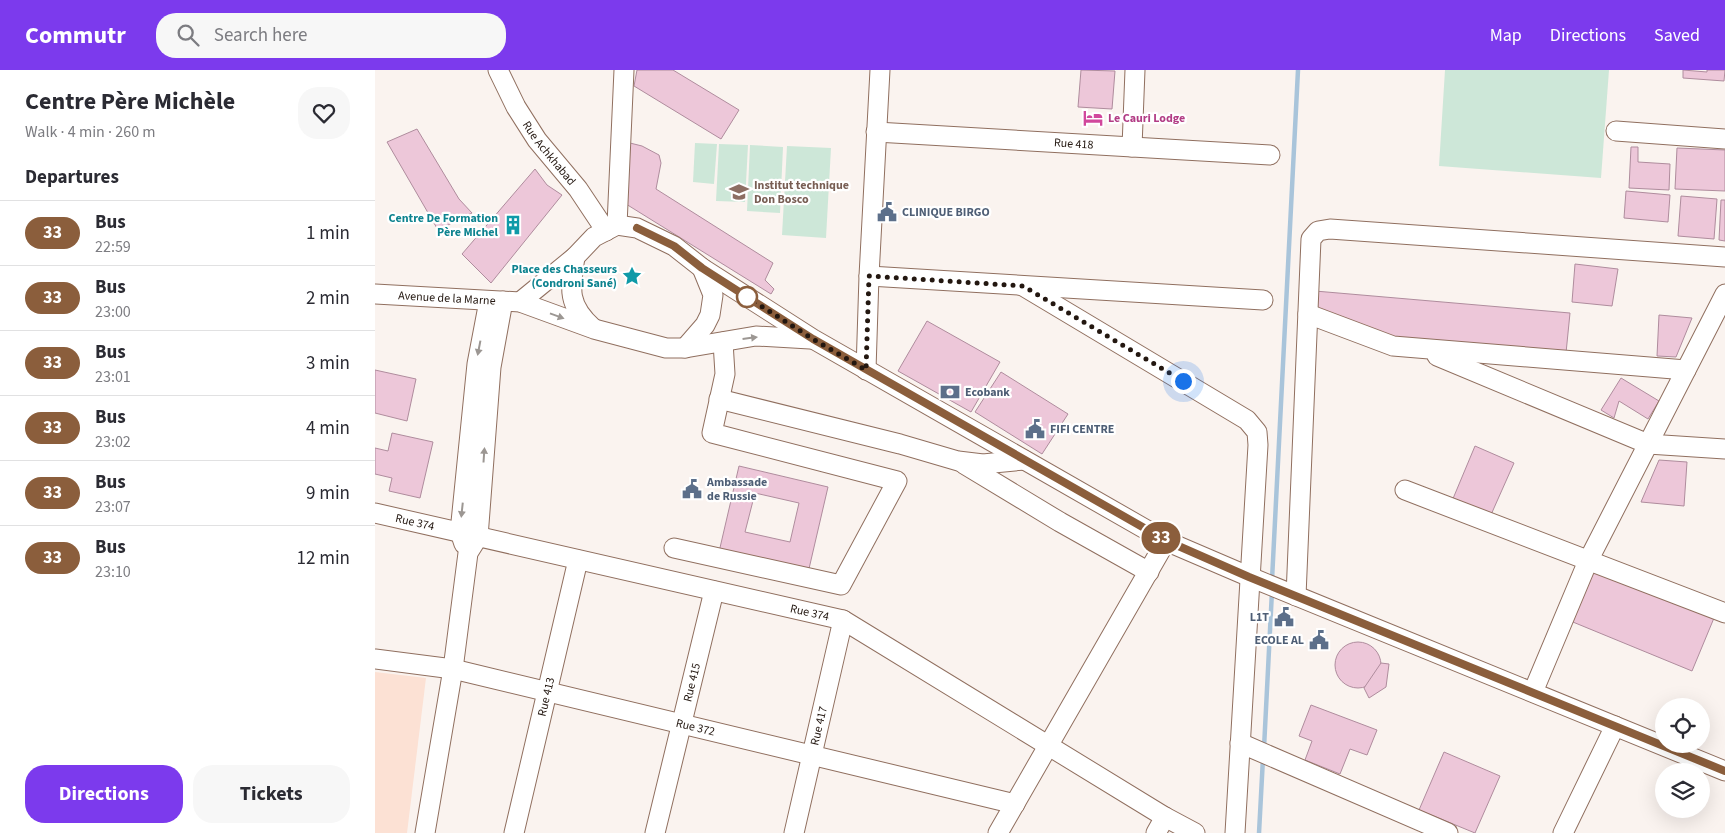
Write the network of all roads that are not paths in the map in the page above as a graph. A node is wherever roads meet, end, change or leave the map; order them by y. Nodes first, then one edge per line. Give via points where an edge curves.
1 (499, 70) edge
2 (624, 70) edge
3 (880, 70) edge
4 (1135, 70) edge
5 (1616, 130) dead end
6 (876, 132) junction
7 (1725, 139) edge
8 (1132, 147) junction
9 (1270, 155) dead end
10 (611, 228) junction
11 (575, 257) junction
12 (1725, 257) edge
13 (702, 268) junction
14 (869, 276) junction
15 (1023, 286) junction
16 (375, 294) edge
17 (1725, 294) edge
18 (1263, 300) dead end
19 (504, 301) junction
20 (1308, 314) junction
21 (594, 329) junction
22 (813, 339) junction
23 (723, 342) junction
24 (685, 348) junction
25 (1420, 348) junction
26 (866, 370) junction
27 (1686, 370) junction
28 (719, 399) junction
29 (1648, 444) junction
30 (1725, 449) edge
31 (1024, 460) junction
32 (958, 461) junction
33 (1405, 490) dead end
34 (375, 513) edge
35 (469, 534) junction
36 (1167, 541) junction
37 (674, 548) dead end
38 (578, 560) junction
39 (1588, 561) junction
40 (1149, 572) junction
41 (1256, 580) junction
42 (713, 591) junction
43 (1292, 595) junction
44 (1725, 614) edge
45 (843, 620) junction
46 (375, 659) edge
47 (453, 668) junction
48 (547, 691) junction
49 (1533, 692) junction
50 (681, 724) junction
51 (1615, 726) junction
52 (1240, 743) junction
53 (1049, 745) junction
54 (812, 756) junction
55 (1725, 771) edge
56 (1015, 804) junction
57 (1165, 817) junction
58 (425, 833) edge
59 (514, 833) edge
60 (655, 833) edge
61 (794, 833) edge
62 (998, 833) edge
63 (1156, 833) edge
64 (1195, 833) edge
65 (1235, 833) edge
66 (1448, 833) edge
67 (1563, 833) edge

1 - 10 street, Rue Achkhabad via 516,107 537,140
2 - 10 street
3 - 6 street
4 - 8 street
5 - 7 street
6 - 8 street, Rue 418
6 - 14 street
8 - 9 street, Rue 418
10 - 11 street via 594,237
10 - 13 street via 637,228 674,246
11 - 19 street
11 - 21 street via 571,298 583,319
12 - 20 street via 1330,229 1318,231 1311,239
13 - 22 street
13 - 24 street via 713,295 710,315
14 - 15 street
14 - 26 street
15 - 18 street
15 - 41 street via 1247,420 1257,432
16 - 19 street, Avenue de la Marne
17 - 27 street
19 -> 21 street, Avenue de la Marne
19 - 35 street via 491,366
20 - 25 street via 1393,346
20 - 43 street
21 - 24 street via 666,348
23 -> 22 street via 756,336
22 - 26 street
23 - 24 street
23 - 28 street via 725,374
25 - 27 street
25 - 29 street
26 - 31 street
27 - 29 street
28 - 32 street
28 - 37 street via 712,433 897,481 841,585
29 - 30 street
29 - 39 street
31 - 32 street via 983,464
31 - 36 street
32 - 40 street
33 - 39 street
34 - 35 street, Rue 374
35 - 38 street, Rue 374
35 - 47 street
36 - 40 street
36 - 41 street
38 - 42 street, Rue 374
38 - 48 street, Rue 413
39 - 44 street
39 - 49 street
40 - 53 street
41 - 43 street
41 - 52 street
42 - 45 street, Rue 374
42 - 50 street, Rue 415
43 - 49 street
45 - 53 street, Rue 374
45 - 54 street, Rue 417
46 - 47 street, Rue 372
47 - 48 street, Rue 372
47 - 58 street
48 - 50 street, Rue 372
48 - 59 street, Rue 413
49 - 51 street
50 - 54 street, Rue 372
50 - 60 street, Rue 415
51 - 55 street
51 - 67 street
52 - 65 street
52 - 66 street
53 - 56 street
53 - 57 street, Rue 374
54 - 56 street, Rue 372
54 - 61 street, Rue 417
56 - 62 street
57 - 63 street
57 - 64 street, Rue 374

